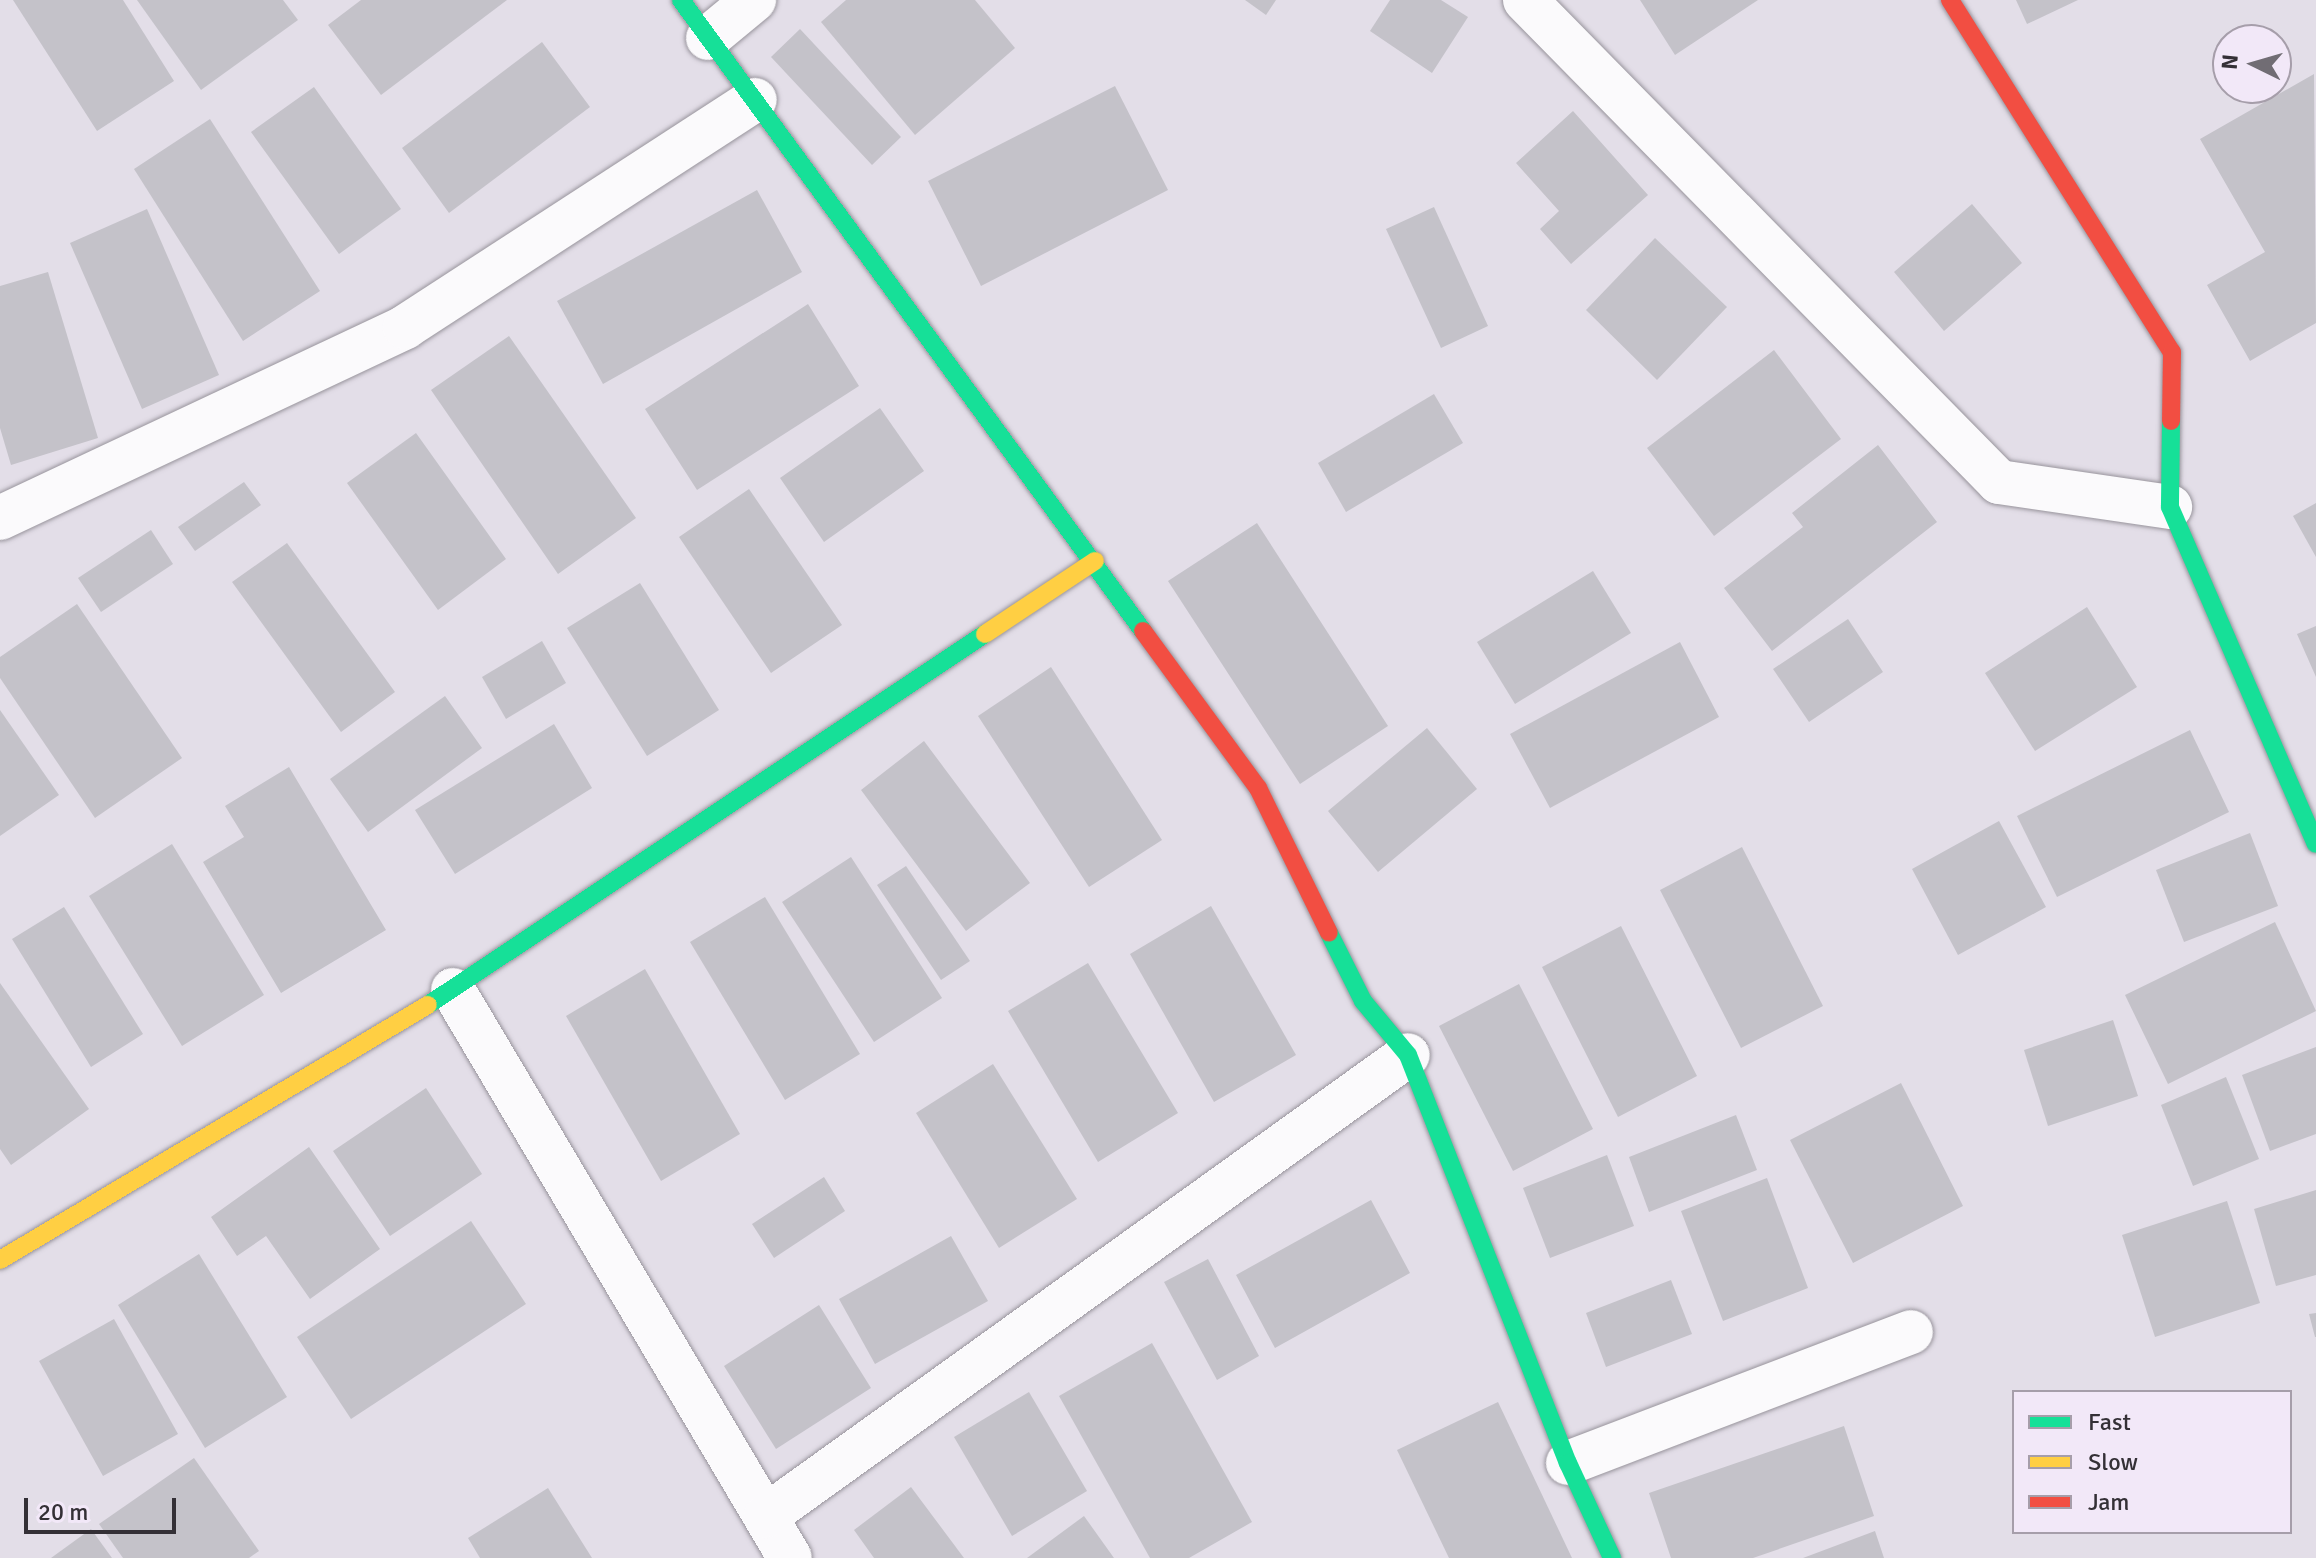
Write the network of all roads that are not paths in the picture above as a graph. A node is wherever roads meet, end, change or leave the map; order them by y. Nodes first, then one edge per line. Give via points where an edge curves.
1 (681, 0) edge
2 (754, 0) edge
3 (1525, 0) edge
4 (1950, 0) edge
5 (708, 38) junction
6 (755, 100) junction
7 (2170, 507) junction
8 (0, 518) edge
9 (1095, 561) junction
10 (2316, 844) edge
11 (453, 990) junction
12 (1408, 1055) junction
13 (0, 1260) edge
14 (1911, 1332) dead end
15 (1568, 1463) junction
16 (766, 1516) junction
17 (790, 1558) edge
18 (1612, 1558) edge

1 - 5 street
2 - 5 street
3 - 7 street via 1999,482
4 - 7 street via 2172,352
5 - 6 street
6 - 8 street via 405,327
6 - 9 street
7 - 10 street
9 - 11 street
9 - 12 street via 1258,788 1363,1001
11 - 13 street
11 - 16 street
12 - 15 street
12 - 16 street
14 - 15 street
15 - 18 street
16 - 17 street

